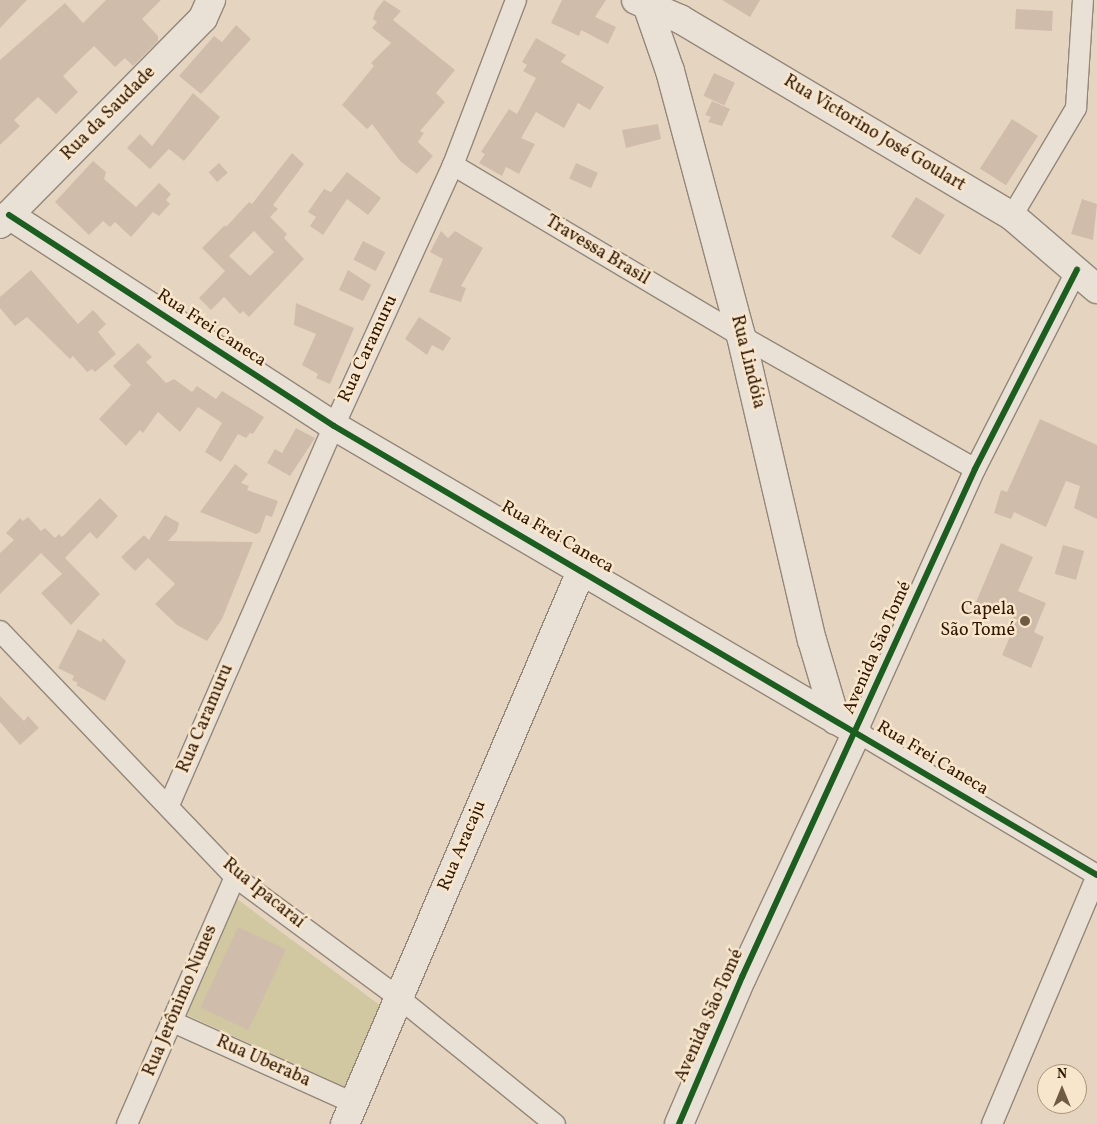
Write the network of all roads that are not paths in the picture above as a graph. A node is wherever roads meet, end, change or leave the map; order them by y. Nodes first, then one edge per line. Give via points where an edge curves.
1 (210, 0) edge
2 (516, 0) edge
3 (1083, 0) edge
4 (642, 2) edge
5 (453, 165) junction
6 (1012, 216) junction
7 (4, 220) edge
8 (1076, 270) junction
9 (1097, 289) edge
10 (741, 336) junction
11 (334, 426) junction
12 (975, 468) junction
13 (582, 569) junction
14 (0, 631) edge
15 (847, 726) junction
16 (169, 805) junction
17 (1097, 875) edge
18 (235, 877) junction
19 (398, 997) junction
20 (173, 1022) junction
21 (349, 1113) edge
22 (127, 1124) edge
23 (555, 1124) edge
24 (679, 1124) edge
25 (992, 1124) edge

1 - 7 street, Rua da Saudade via 203,18
2 - 5 street, Rua Caramuru
3 - 6 street via 1076,108
4 - 6 street, Rua Victorino José Goulart via 680,19
4 - 10 street, Rua Lindóia via 670,71
5 - 10 street, Travessa Brasil
5 - 11 street, Rua Caramuru
6 - 8 street, Rua Victorino José Goulart
7 - 11 street, Rua Frei Caneca
8 - 9 street, Rua Victorino José Goulart
8 - 12 street, Avenida São Tomé
10 - 12 street, Travessa Brasil
10 - 15 street, Rua Lindóia via 812,640
11 - 13 street, Rua Frei Caneca
11 - 16 street, Rua Caramuru
12 - 15 street, Avenida São Tomé
13 - 15 street, Rua Frei Caneca
13 - 19 street, Rua Aracaju
14 - 16 street, Rua Ipacaraí
15 - 17 street, Rua Frei Caneca
15 - 24 street, Avenida São Tomé
16 - 18 street, Rua Ipacaraí
17 - 25 street
18 - 19 street, Rua Ipacaraí
18 - 20 street, Rua Jerônimo Nunes
19 - 21 street, Rua Aracaju
19 - 23 street, Rua Ipacaraí
20 - 21 street, Rua Uberaba
20 - 22 street, Rua Jerônimo Nunes

